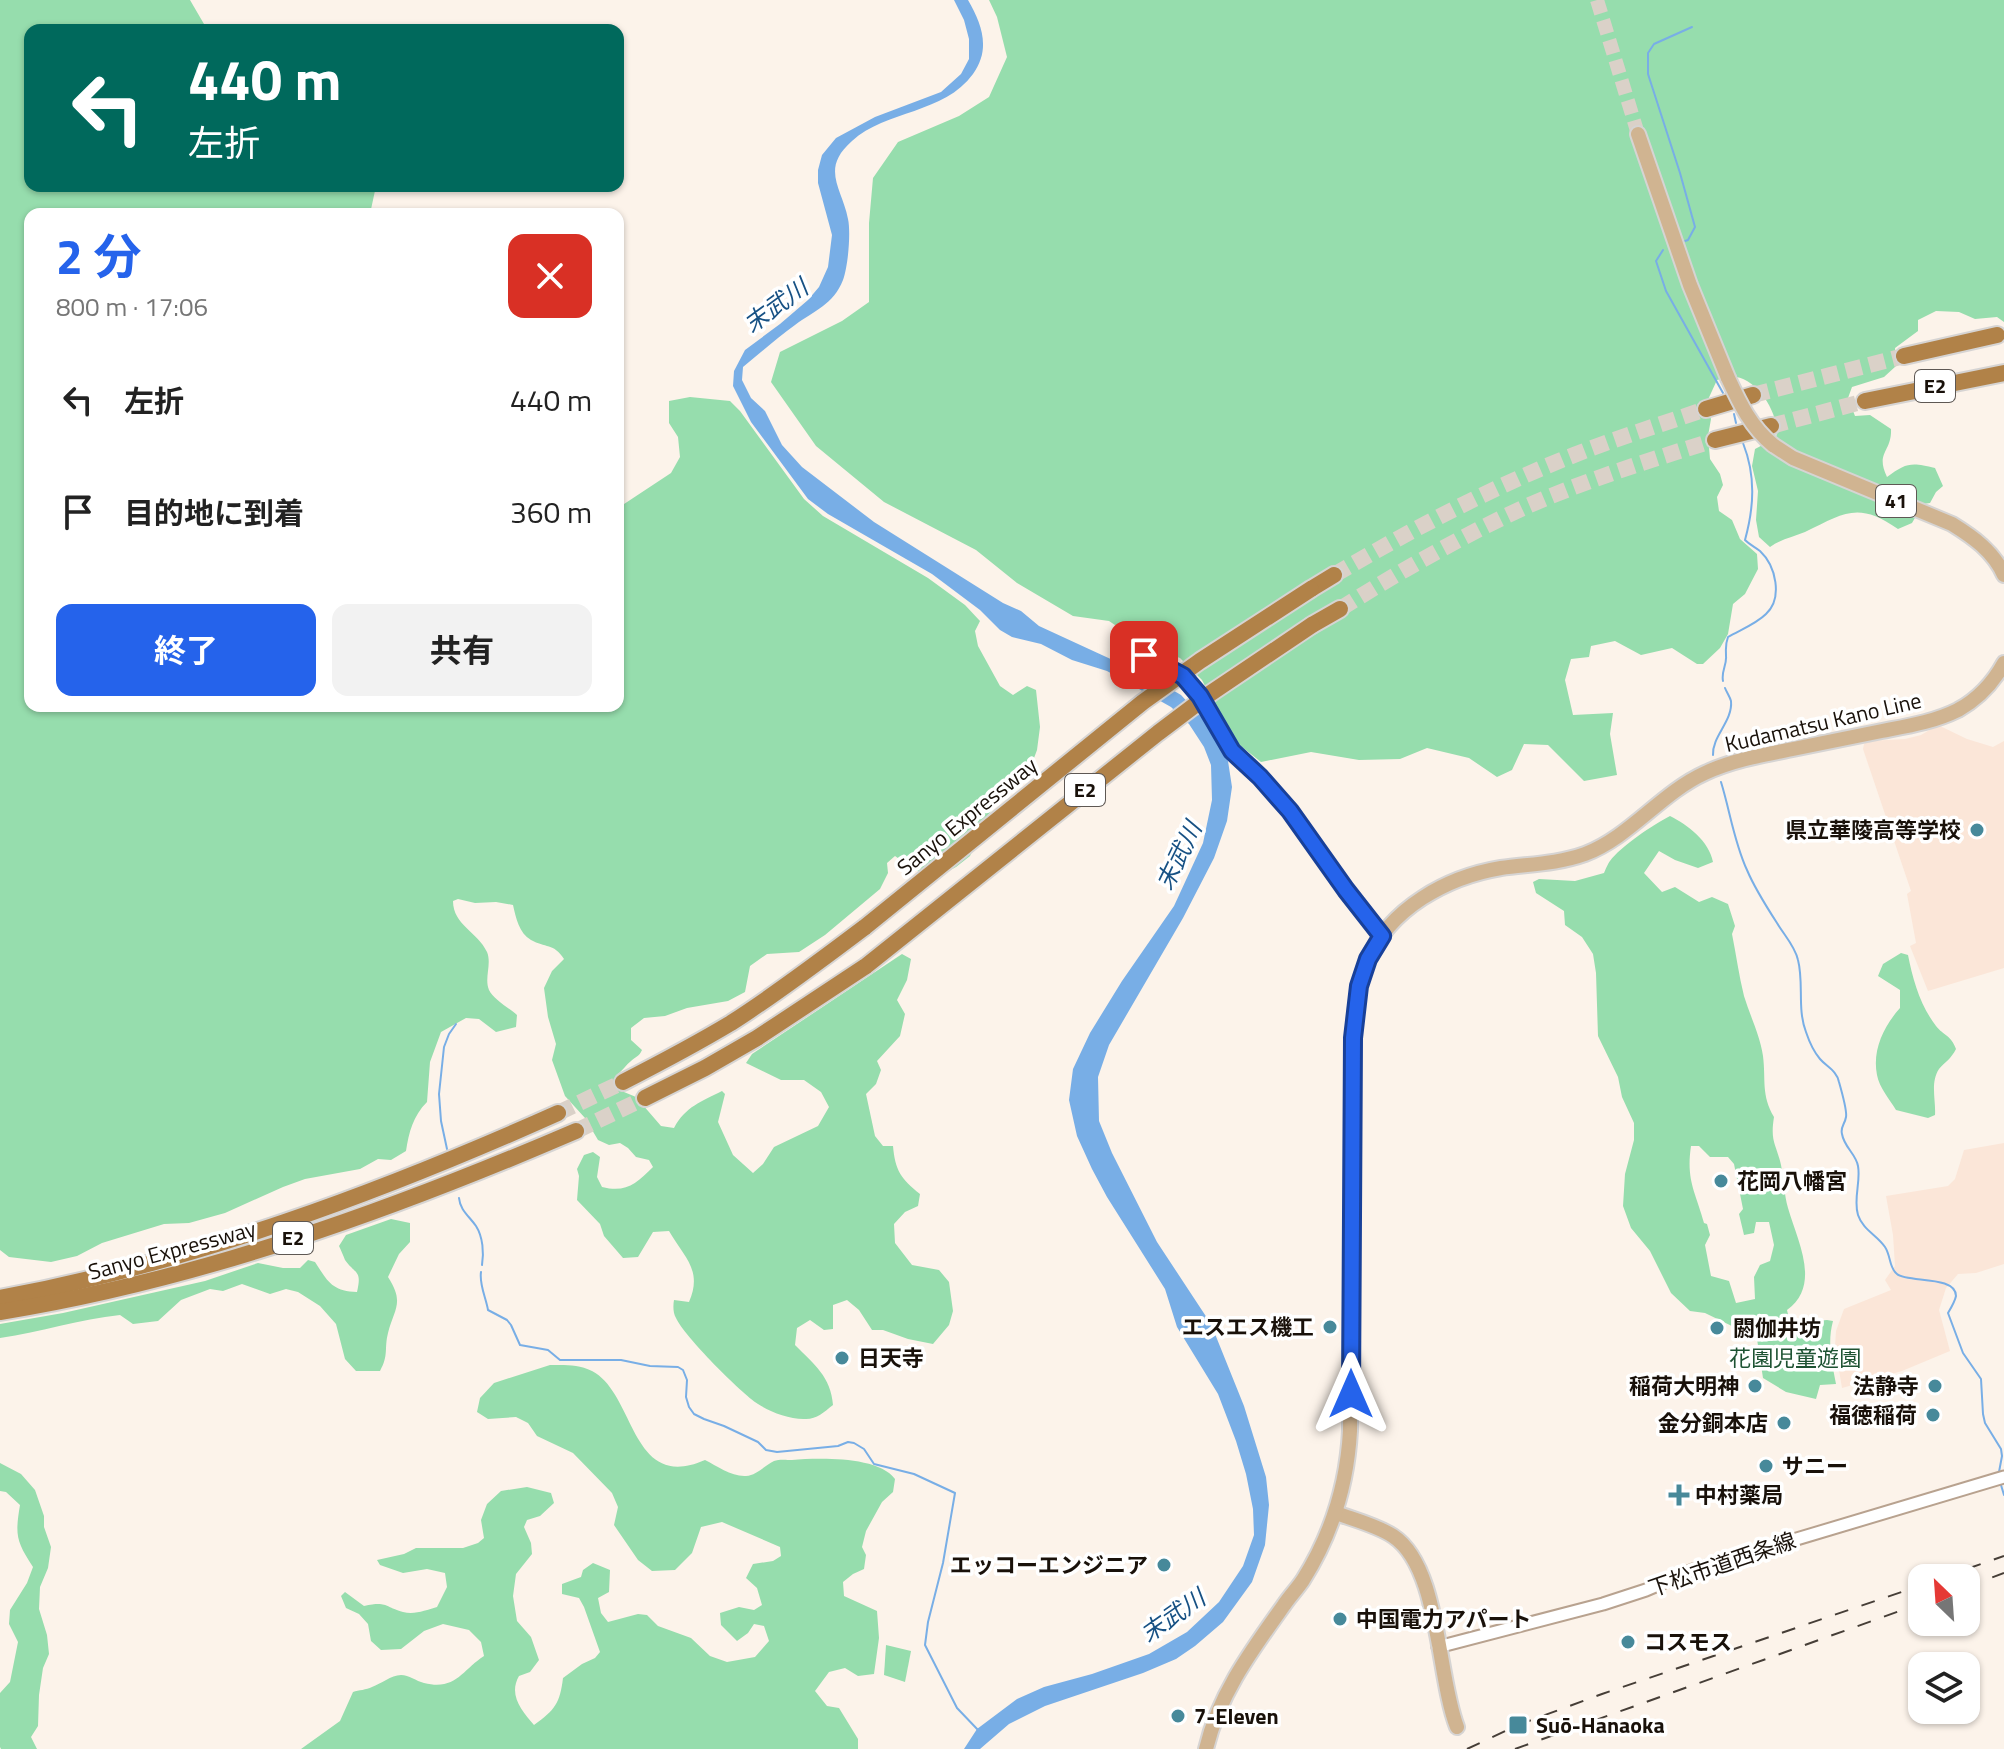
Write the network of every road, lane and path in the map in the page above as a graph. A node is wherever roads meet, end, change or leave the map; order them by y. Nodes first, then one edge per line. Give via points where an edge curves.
1 (1638, 134) tunnel mouth
2 (1997, 335) dead end
3 (1904, 356) tunnel mouth
4 (2004, 373) edge
5 (1753, 395) tunnel mouth
6 (1865, 401) tunnel mouth
7 (1706, 409) tunnel mouth
8 (1771, 426) tunnel mouth
9 (1715, 440) tunnel mouth
10 (1334, 575) tunnel mouth
11 (2004, 575) edge
12 (1340, 609) tunnel mouth
13 (1144, 655) dead end
14 (2004, 663) edge
15 (1382, 936) junction
16 (623, 1082) tunnel mouth
17 (645, 1098) tunnel mouth
18 (558, 1113) tunnel mouth
19 (576, 1131) tunnel mouth
20 (0, 1296) edge
21 (0, 1313) edge
22 (2004, 1477) edge
23 (1336, 1513) junction
24 (1438, 1647) junction
25 (1457, 1727) dead end
26 (1206, 1749) edge

1 - 11 main road, 41, bridge via 1728,378 1762,436 1793,458 1952,524 1988,551
2 - 3 highway, E2
4 - 6 highway, E2
5 - 7 highway
8 - 9 highway
10 - 16 highway, Sanyo Expressway / E2, bridge via 1143,702 797,979
12 - 17 highway, E2, bridge via 1211,693 866,966 757,1038
13 - 15 street via 1183,676 1200,696 1232,751 1290,811
14 - 15 main road, Kudamatsu Kano Line via 1996,679 1960,709 1703,774 1587,853 1475,874 1440,886
15 - 23 main road, Kudamatsu Kano Line via 1368,959 1354,1016 1350,1431
18 - 20 highway, Sanyo Expressway / E2 via 331,1206 209,1247
19 - 21 highway, Sanyo Expressway / E2 via 286,1241 148,1281
22 - 24 street, 下松市道西条線 via 1693,1570 1603,1604
23 - 24 main road via 1395,1537 1414,1557 1428,1592
23 - 26 main road, Kudamatsu Kano Line via 1301,1584 1236,1675
24 - 25 main road

